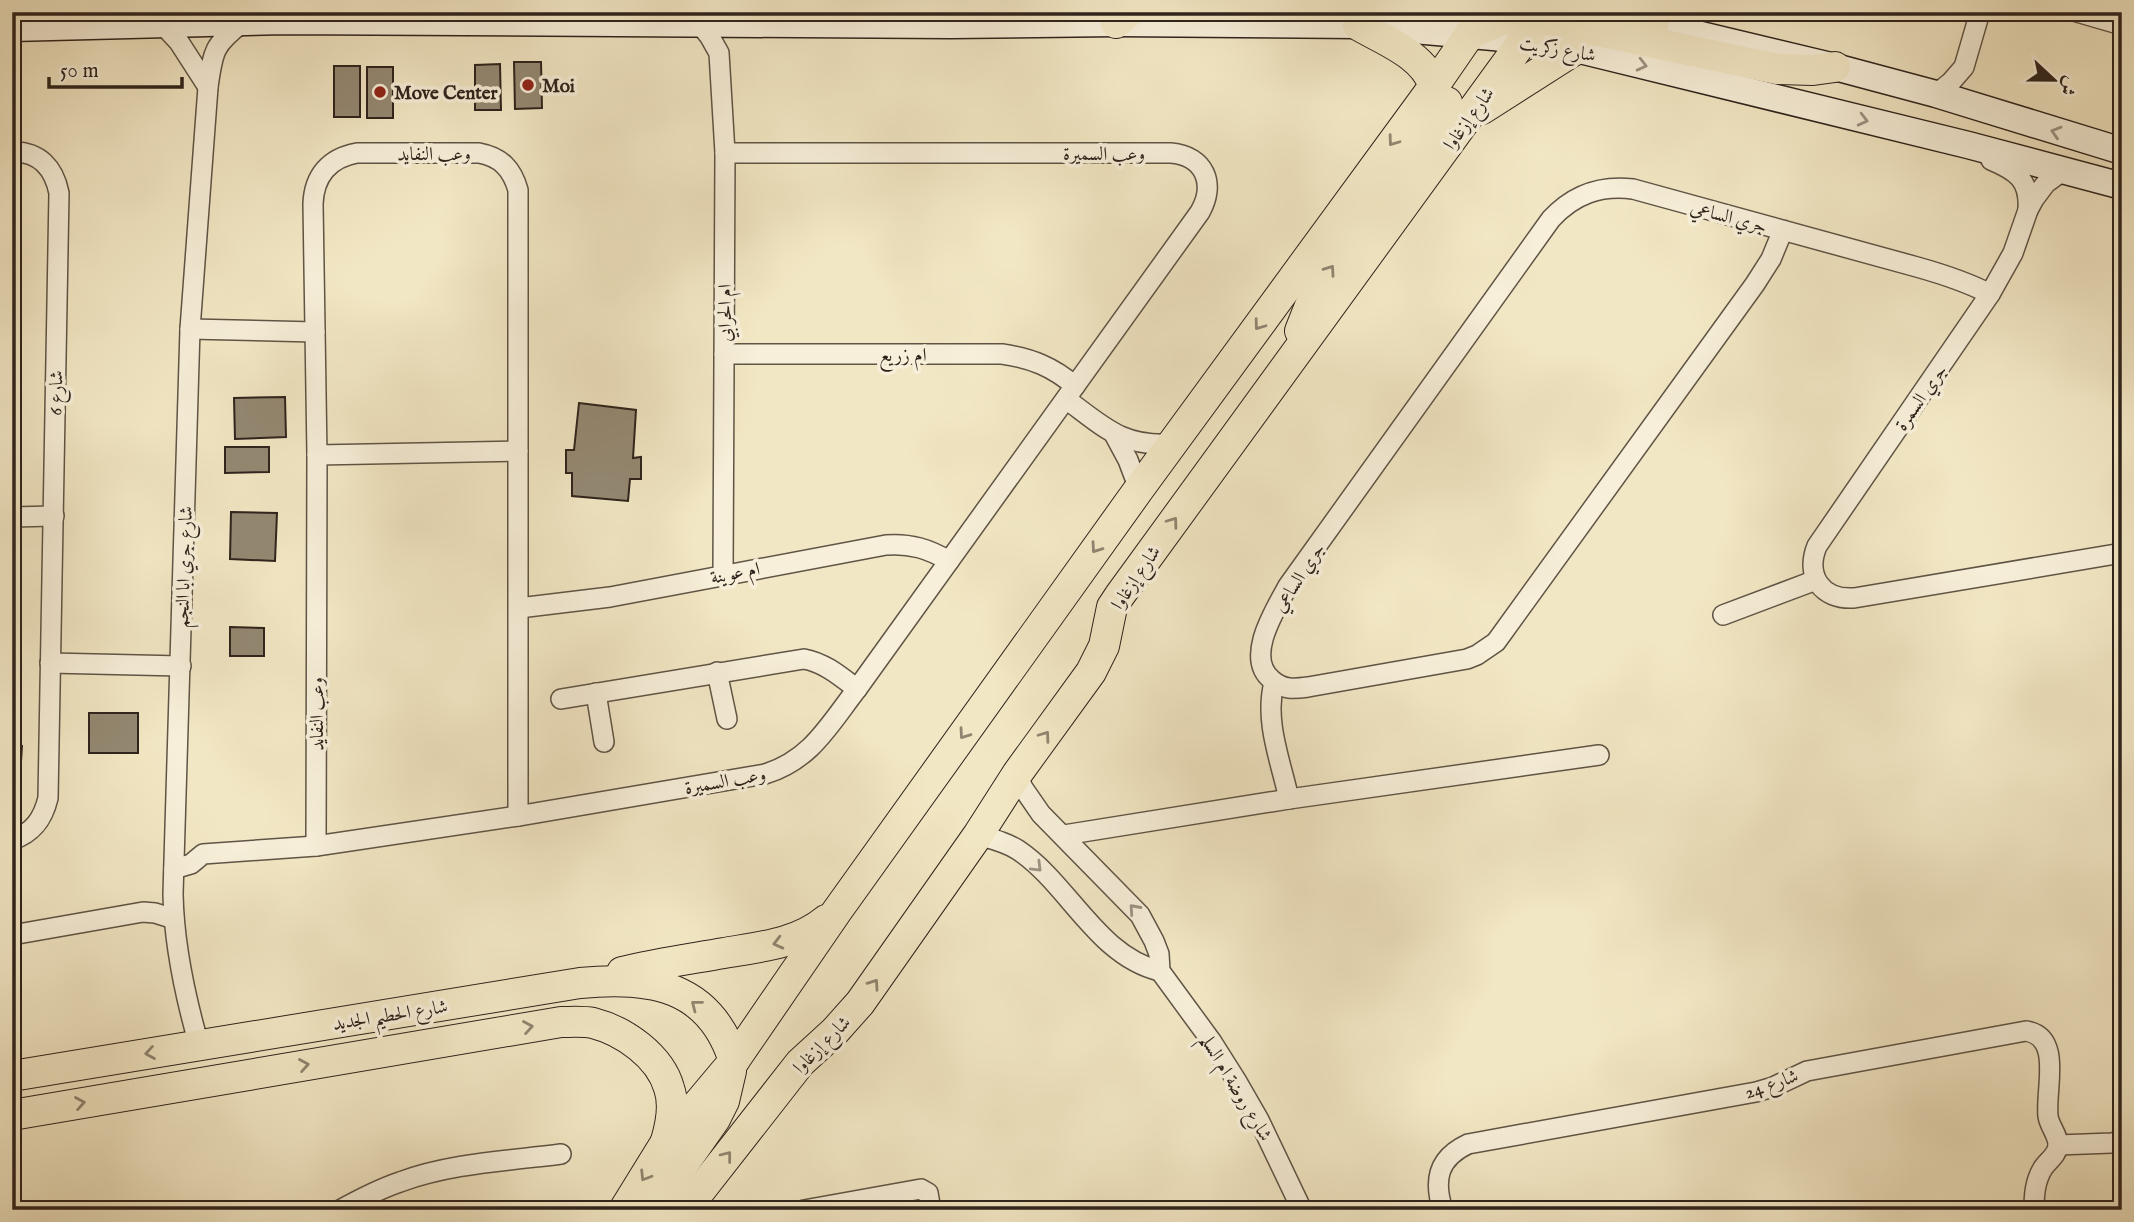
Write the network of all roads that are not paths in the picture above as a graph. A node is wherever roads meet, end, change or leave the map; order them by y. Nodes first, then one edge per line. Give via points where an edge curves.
1 (1605, 12) edge
2 (1980, 12) edge
3 (2077, 12) edge
4 (1646, 17) edge
5 (1123, 18) edge
6 (1506, 20) edge
7 (242, 23) junction
8 (699, 23) junction
9 (740, 23) junction
10 (2122, 24) edge
11 (163, 25) junction
12 (1358, 25) junction
13 (12, 28) edge
14 (1576, 49) junction
15 (719, 53) junction
16 (1835, 67) junction
17 (1964, 68) junction
18 (1434, 86) junction
19 (208, 87) junction
20 (1936, 94) junction
21 (1974, 107) junction
22 (1467, 119) junction
23 (1968, 145) junction
24 (2122, 151) edge
25 (12, 152) edge
26 (725, 153) junction
27 (2064, 170) junction
28 (2122, 186) edge
29 (2028, 210) junction
30 (1783, 230) junction
31 (1990, 294) junction
32 (190, 329) junction
33 (315, 332) junction
34 (724, 354) junction
35 (1295, 355) junction
36 (1070, 392) junction
37 (1114, 434) junction
38 (1172, 444) junction
39 (518, 451) junction
40 (317, 455) junction
41 (1139, 489) junction
42 (54, 516) junction
43 (12, 517) edge
44 (2122, 553) edge
45 (949, 561) junction
46 (723, 574) junction
47 (1816, 580) junction
48 (519, 608) junction
49 (1723, 615) dead end
50 (50, 663) junction
51 (181, 666) junction
52 (717, 672) junction
53 (1274, 683) junction
54 (857, 689) junction
55 (596, 693) junction
56 (561, 699) dead end
57 (727, 719) dead end
58 (604, 742) dead end
59 (1599, 755) dead end
60 (1017, 774) junction
61 (1289, 799) junction
62 (518, 816) junction
63 (978, 835) junction
64 (1064, 835) junction
65 (12, 840) edge
66 (175, 842) junction
67 (316, 846) junction
68 (204, 854) junction
69 (174, 869) junction
70 (837, 911) junction
71 (174, 919) junction
72 (12, 935) edge
73 (1160, 971) junction
74 (580, 983) junction
75 (199, 1045) junction
76 (734, 1061) junction
77 (12, 1076) edge
78 (12, 1115) edge
79 (2122, 1140) edge
80 (666, 1142) junction
81 (2058, 1145) junction
82 (561, 1154) dead end
83 (340, 1210) edge
84 (624, 1210) edge
85 (651, 1210) edge
86 (685, 1210) edge
87 (804, 1210) edge
88 (930, 1210) edge
89 (1303, 1210) edge
90 (1443, 1210) edge
91 (2034, 1210) edge

1 - 4 main road
2 - 17 street
3 - 10 street
4 - 16 main road
5 - 9 main road, شارع زكريت via 951,25
5 - 12 main road, شارع زكريت
6 - 12 main road, شارع زكريت
6 - 14 main road, شارع زكريت
6 - 16 main road via 1777,69
6 - 18 main road
6 - 22 main road, شارع إزغاوا
35 -> 6 main road via 1317,288
7 - 8 main road, شارع زكريت
7 - 11 main road, شارع زكريت
7 - 19 street, شارع جري ابا النجم via 216,49
8 - 9 main road, شارع زكريت
8 - 15 street
9 - 15 street
11 - 13 main road, شارع زكريت
11 - 19 street
12 - 18 main road via 1416,59
14 - 22 main road
14 -> 23 main road, شارع زكريت
15 - 26 street, ام الحرابي
16 - 20 main road
17 - 20 street
17 - 21 street
18 -> 38 main road
19 - 32 street, شارع جري ابا النجم
20 - 21 main road
24 -> 21 main road
22 - 35 main road, شارع إزغاوا
23 - 27 main road, شارع زكريت
23 - 29 street via 2019,175 2027,190
25 - 42 street, شارع 6 via 43,161 57,181
26 - 34 street, ام الحرابي
26 - 36 street, وعب السميرة via 1171,153 1191,158 1208,183 1205,203
27 - 28 main road, شارع زكريت
27 - 29 street, جري السمرة via 2040,189
29 - 31 street, جري السمرة
30 - 31 street, جري الساعي via 1944,275
30 - 53 street, جري الساعي via 1755,284 1496,642 1455,662 1289,689
30 - 53 street, جري الساعي via 1620,188 1594,190 1560,209 1288,586 1261,649 1261,664
31 - 47 street, جري السمرة via 1817,546 1812,563
32 - 33 street
32 - 51 street, شارع جري ابا النجم
33 - 39 street, وعب النفايد via 313,191 324,169 357,153 480,153 496,158 510,171 518,190
33 - 40 street, وعب النفايد
34 - 36 street, ام زريع via 1002,355 1050,368
34 - 46 street, ام الحرابي
60 -> 35 main road, شارع إزغاوا via 1098,660 1112,607
36 - 37 street
36 - 45 street, وعب السميرة
37 - 38 street via 1136,442
37 - 41 street
38 - 41 main road
39 - 40 street
39 - 48 street, وعب النفايد
40 - 67 street, وعب النفايد
41 -> 70 main road
42 - 43 street
42 - 50 street, شارع 6
44 - 47 street via 1854,598 1828,593
45 - 46 street, ام عوينة via 919,547 898,544
45 - 54 street, وعب السميرة
46 - 48 street, ام عوينة via 610,597
47 - 49 street
48 - 62 street, وعب النفايد
50 - 51 street
50 - 65 street, شارع 6 via 48,798 31,831
51 - 66 street, شارع جري ابا النجم
52 - 54 street via 804,659 824,665
52 - 55 street
52 - 57 street
53 - 61 street via 1271,720
54 - 62 street, وعب السميرة via 811,747 777,770
55 - 56 street
55 - 58 street
59 - 61 street
60 - 63 main road, شارع إزغاوا
60 - 64 street, شارع روضة ام السلم via 1032,802
61 - 64 street
62 - 67 street, وعب السميرة
63 -> 73 street, شارع روضة ام السلم via 1017,850 1121,952 1143,967
86 -> 63 main road, شارع إزغاوا via 795,1068 860,1003
73 -> 64 street, شارع روضة ام السلم via 1159,954 1140,915
66 - 68 street, وعب السميرة
66 - 69 street, شارع جري ابا النجم
67 - 68 street, وعب السميرة
68 - 69 street, وعب السميرة
69 - 71 street, شارع جري ابا النجم
70 -> 74 main road via 820,925 783,942
70 - 76 main road
71 - 72 street via 143,912
71 - 75 street, شارع جري ابا النجم
73 - 89 street, شارع روضة ام السلم via 1236,1080
74 - 75 main road, شارع الحطيم الجديد
76 -> 74 main road, شارع الحطيم الجديد via 711,1017 676,991 632,981
75 -> 77 main road, شارع الحطيم الجديد
76 - 80 main road
76 - 85 main road via 715,1119
78 -> 80 main road, شارع الحطيم الجديد via 561,1022 590,1022 634,1041 664,1076 672,1105
79 - 81 street
80 -> 84 main road
81 - 90 street, شارع 24 via 2048,1116 2048,1047 2039,1035 2026,1031 1807,1071 1756,1092 1468,1144 1452,1153 1441,1168 1437,1186
81 - 91 street via 2035,1185
82 - 83 street via 429,1173 380,1189
87 - 88 street via 921,1189 928,1193

